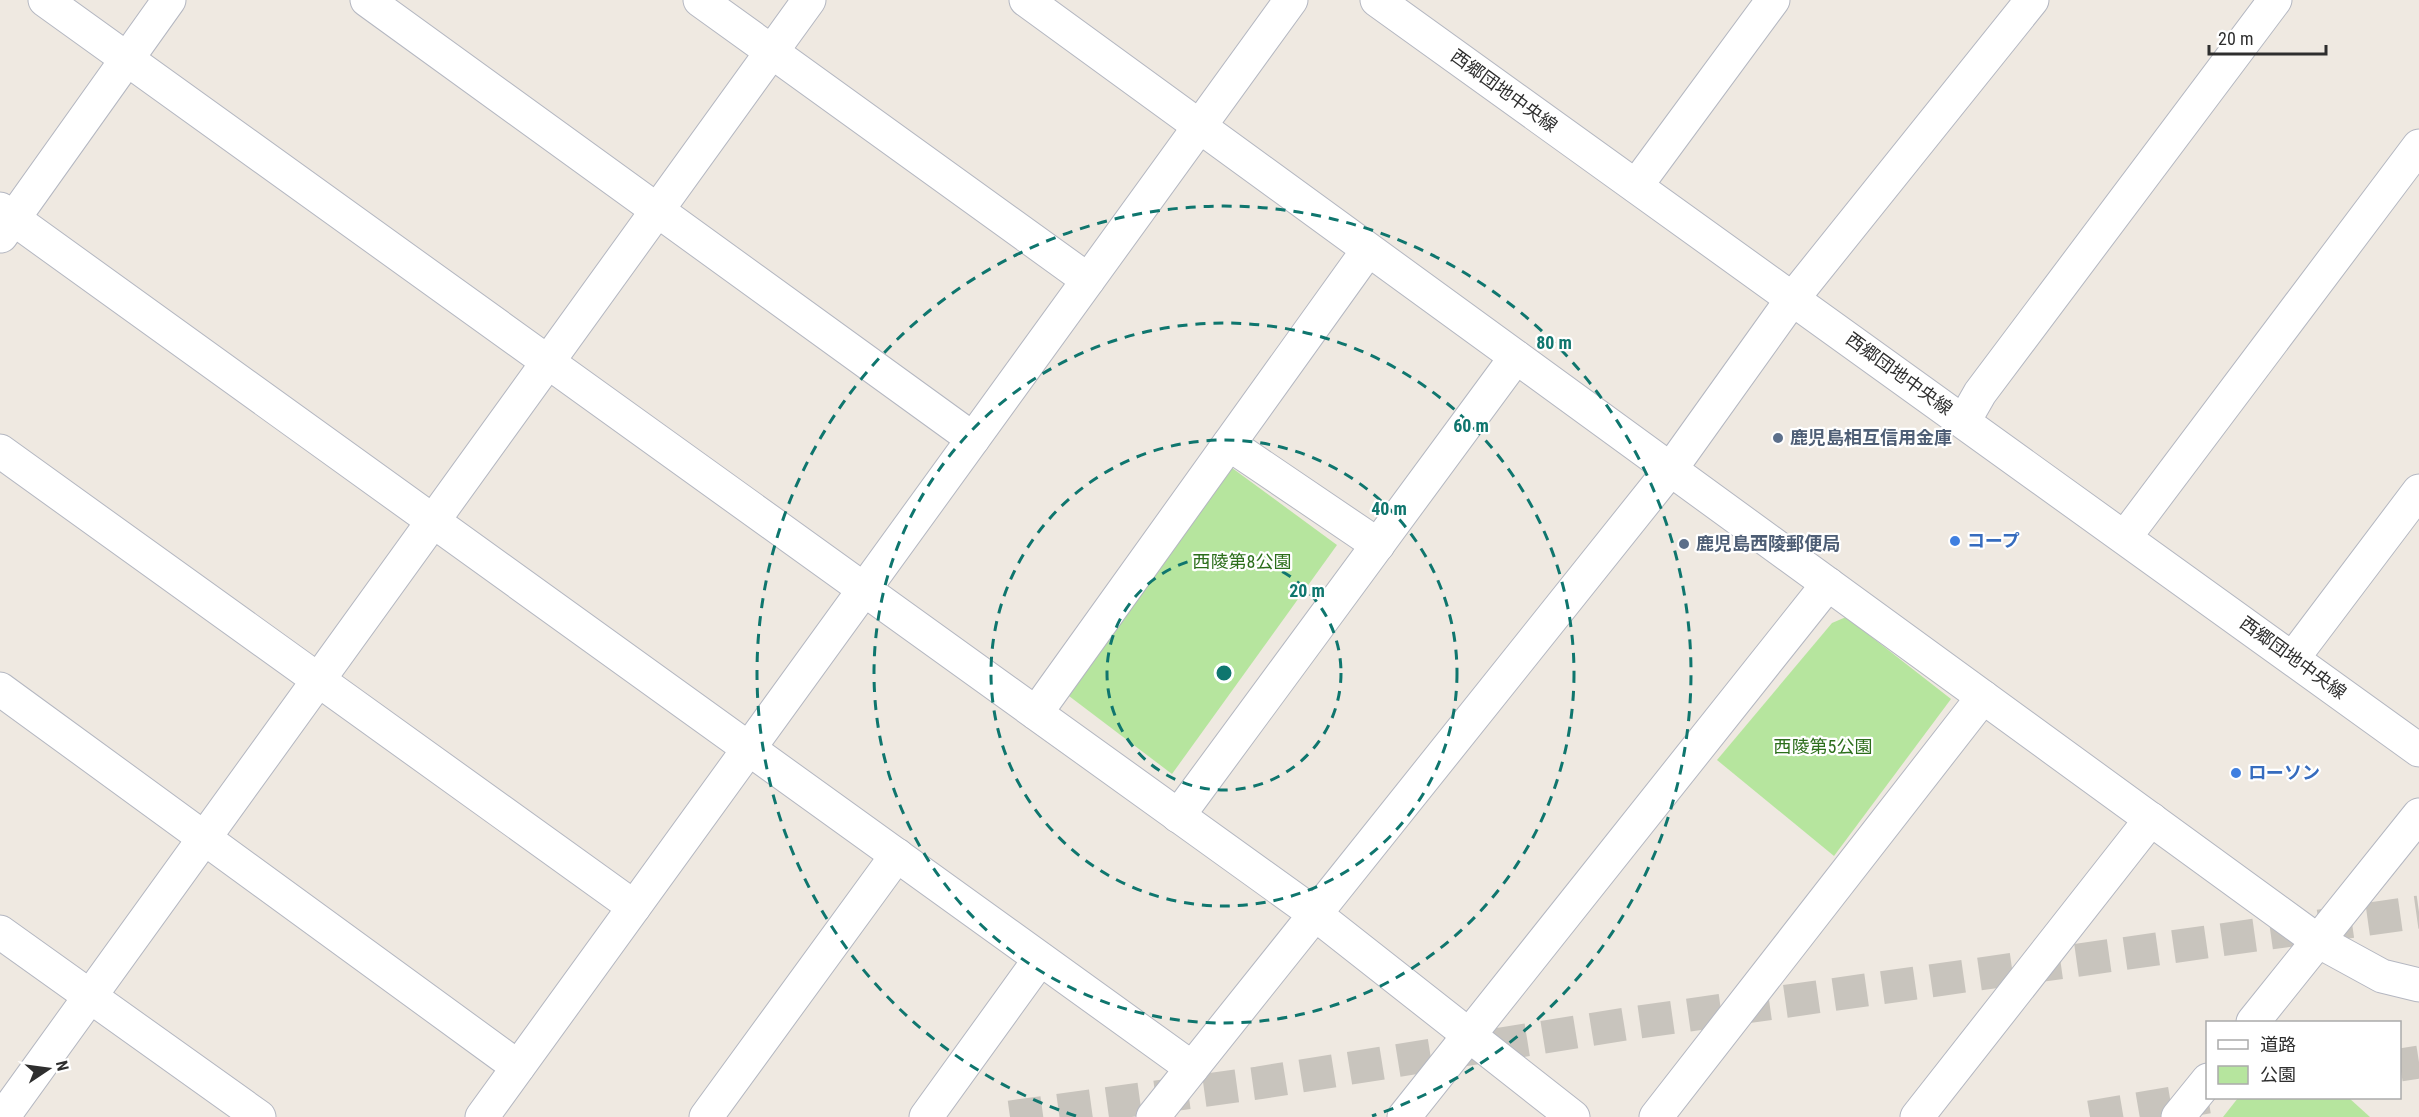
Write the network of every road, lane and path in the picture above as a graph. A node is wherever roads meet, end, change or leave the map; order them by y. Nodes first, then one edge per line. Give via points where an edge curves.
1 (45, 0) edge
2 (169, 0) edge
3 (367, 0) edge
4 (700, 0) edge
5 (809, 0) edge
6 (1026, 0) edge
7 (1291, 0) edge
8 (1377, 0) edge
9 (2032, 0) edge
10 (2275, 0) edge
11 (1758, 5) edge
12 (771, 52) junction
13 (127, 59) junction
14 (1199, 127) junction
15 (2419, 146) edge
16 (1636, 186) junction
17 (657, 210) junction
18 (4, 222) edge
19 (1368, 250) junction
20 (1088, 280) junction
21 (1793, 298) junction
22 (1516, 357) junction
23 (548, 362) junction
24 (1964, 421) junction
25 (973, 439) junction
26 (1229, 444) junction
27 (0, 451) edge
28 (1670, 470) junction
29 (2419, 491) edge
30 (433, 521) junction
31 (2125, 537) junction
32 (1378, 546) junction
33 (1828, 584) junction
34 (864, 590) junction
35 (2294, 658) junction
36 (318, 680) junction
37 (0, 689) edge
38 (1983, 697) junction
39 (1036, 713) junction
40 (748, 749) junction
41 (2419, 750) edge
42 (2419, 815) edge
43 (1178, 816) junction
44 (2151, 819) junction
45 (205, 838) junction
46 (897, 855) junction
47 (634, 907) junction
48 (1315, 914) junction
49 (0, 932) edge
50 (2318, 941) junction
51 (1040, 959) junction
52 (2419, 985) edge
53 (90, 996) junction
54 (2255, 1021) edge
55 (1469, 1035) junction
56 (518, 1067) junction
57 (1192, 1068) junction
58 (2206, 1082) edge
59 (3, 1117) edge
60 (260, 1117) edge
61 (482, 1117) edge
62 (706, 1117) edge
63 (926, 1117) edge
64 (1153, 1117) edge
65 (1404, 1117) edge
66 (1573, 1117) edge
67 (1656, 1117) edge
68 (1917, 1117) edge
69 (2178, 1117) edge

1 - 13 street
2 - 13 street
3 - 17 street
4 - 12 street
5 - 12 street
6 - 14 street
7 - 14 street
8 - 16 street, 西郷団地中央線
9 - 21 street
10 - 24 street via 1980,393
11 - 16 street
12 - 17 street
12 - 20 street
13 - 18 street
13 - 23 street
14 - 19 street
14 - 20 street
15 - 31 street
16 - 21 street, 西郷団地中央線
17 - 23 street
17 - 25 street
18 - 30 street
19 - 22 street
19 - 26 street
20 - 25 street
21 - 24 street, 西郷団地中央線
21 - 28 street
22 - 28 street
22 - 32 street
23 - 30 street
23 - 34 street
24 - 31 street, 西郷団地中央線
25 - 34 street
26 - 32 street
26 - 39 street
27 - 36 street
28 - 33 street
28 - 48 street
29 - 35 street
30 - 36 street
30 - 40 street
31 - 35 street, 西郷団地中央線
32 - 43 street
33 - 38 street
33 - 55 street
34 - 39 street
34 - 40 street
35 - 41 street, 西郷団地中央線
36 - 45 street
36 - 47 street
37 - 45 street
38 - 44 street
38 - 67 street
39 - 43 street
40 - 46 street
40 - 47 street
42 - 50 street
43 - 48 street
44 - 50 street
44 - 68 street
45 - 53 street
45 - 56 street
46 - 51 street
46 - 62 street
47 - 56 street
48 - 55 street
48 - 57 street
49 - 53 street
50 - 52 street via 2382,976
50 - 54 street
51 - 57 street
51 - 63 street
53 - 59 street
53 - 60 street
55 - 65 street
55 - 66 street
56 - 61 street
57 - 64 street
58 - 69 street

